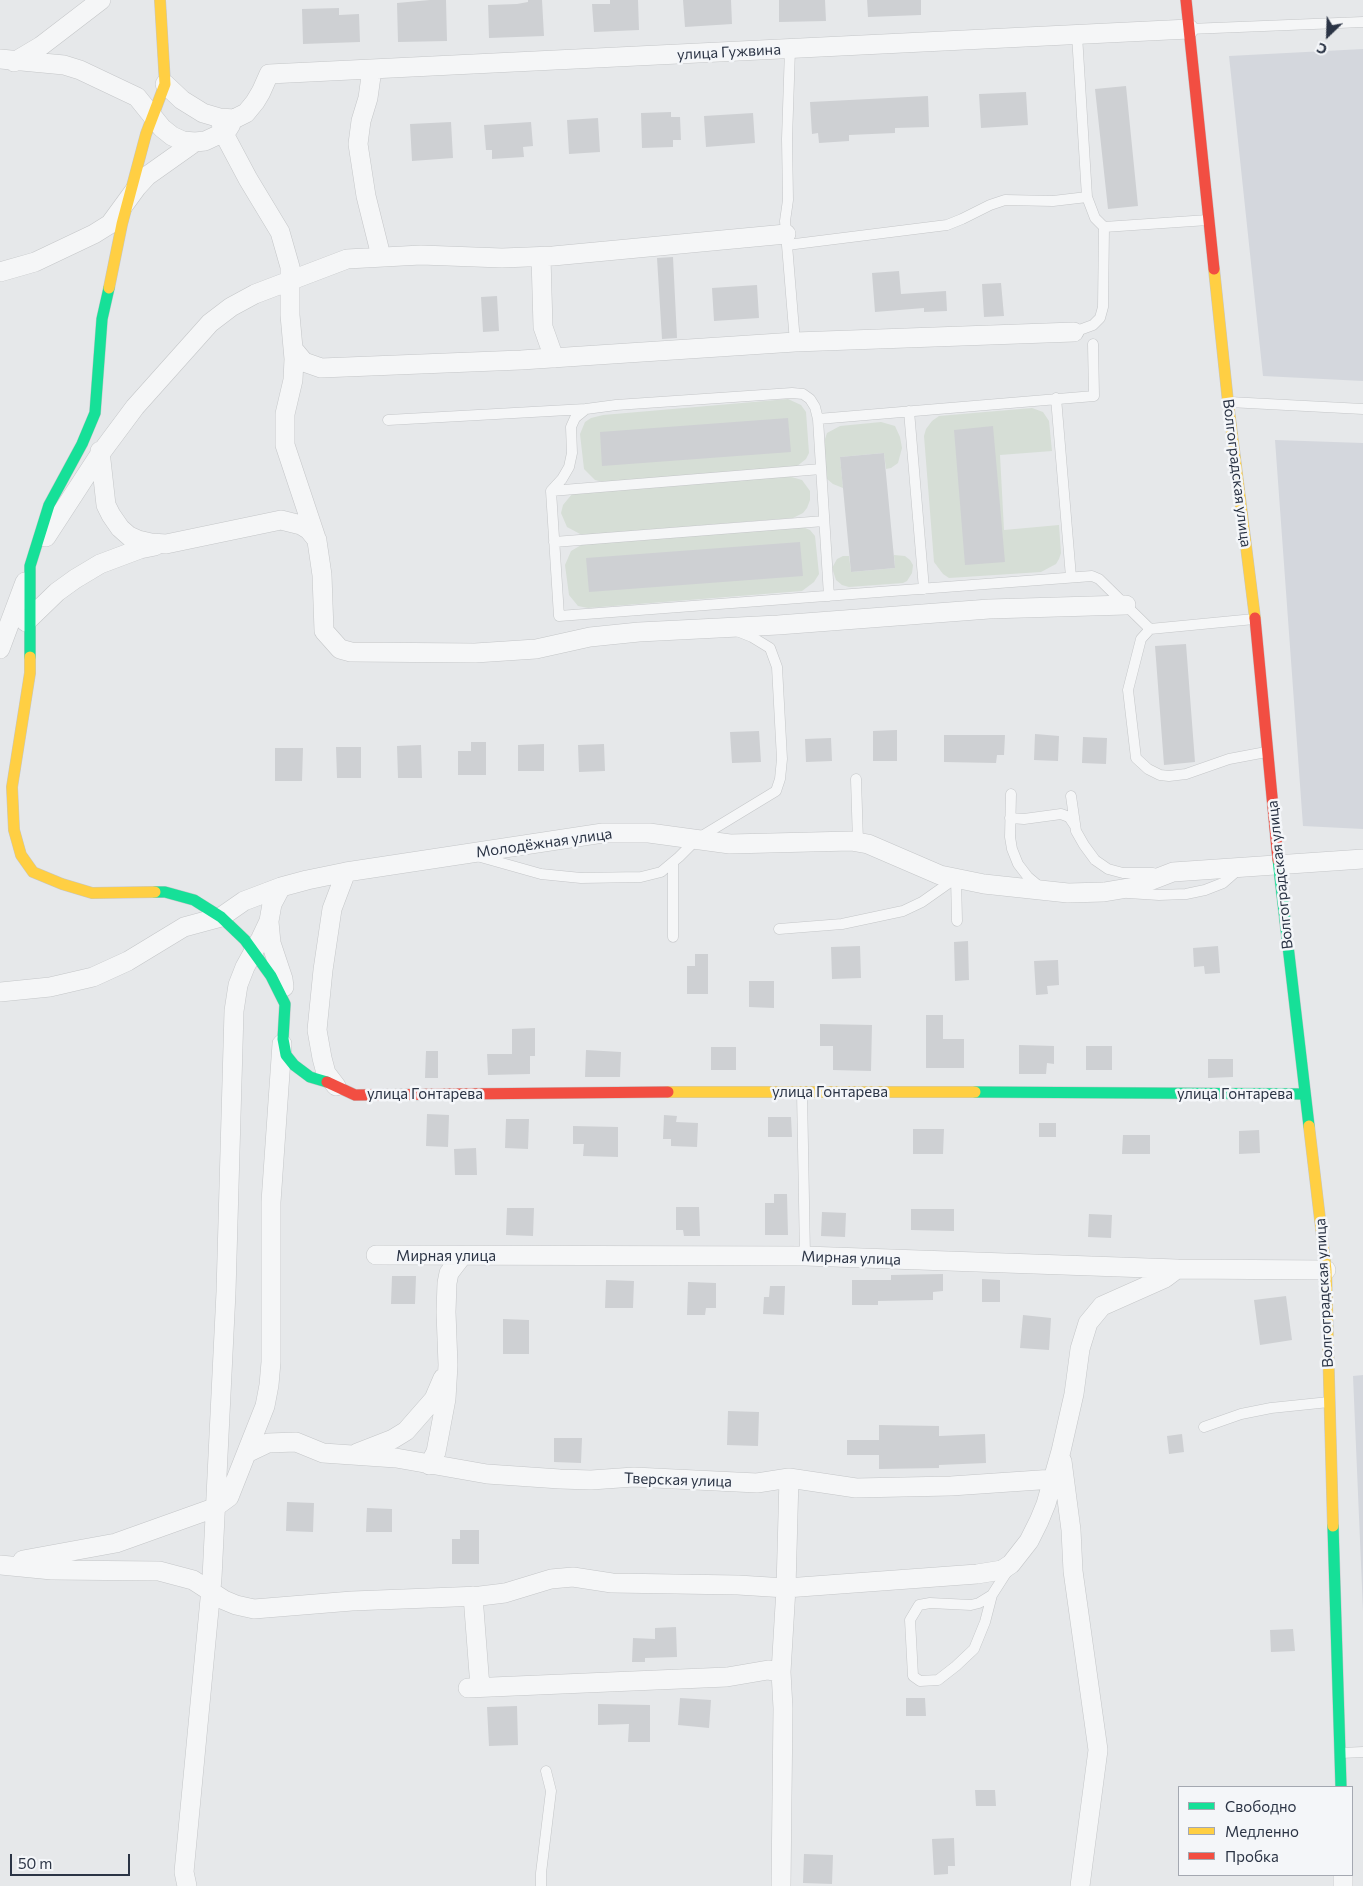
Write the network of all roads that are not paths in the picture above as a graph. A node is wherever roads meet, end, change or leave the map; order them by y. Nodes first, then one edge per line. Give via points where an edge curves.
1 (101, 0) edge
2 (160, 0) edge
3 (1186, 0) edge
4 (1363, 22) edge
5 (1190, 29) junction
6 (1077, 35) junction
7 (790, 49) junction
8 (5, 63) edge
9 (372, 69) junction
10 (165, 84) junction
11 (153, 117) junction
12 (226, 123) junction
13 (195, 142) junction
14 (1087, 197) junction
15 (128, 200) junction
16 (1208, 220) junction
17 (1104, 227) junction
18 (787, 240) junction
19 (381, 256) junction
20 (541, 257) junction
21 (0, 272) edge
22 (290, 281) junction
23 (1074, 332) joint
24 (794, 342) junction
25 (1093, 344) dead end
26 (294, 350) junction
27 (554, 358) junction
28 (321, 368) junction
29 (288, 398) junction
30 (1056, 398) junction
31 (1228, 402) junction
32 (586, 409) junction
33 (1363, 410) edge
34 (909, 411) junction
35 (95, 413) junction
36 (818, 419) junction
37 (388, 420) dead end
38 (100, 454) junction
39 (821, 469) junction
40 (551, 491) junction
41 (824, 521) junction
42 (317, 541) junction
43 (554, 542) junction
44 (166, 544) junction
45 (30, 566) junction
46 (1071, 577) junction
47 (924, 588) junction
48 (829, 596) junction
49 (1126, 605) junction
50 (29, 617) junction
51 (1255, 619) junction
52 (729, 627) junction
53 (1150, 629) junction
54 (0, 649) edge
55 (0, 660) edge
56 (1267, 752) junction
57 (856, 779) dead end
58 (1011, 794) dead end
59 (1071, 796) dead end
60 (1010, 818) junction
61 (1075, 826) junction
62 (697, 839) junction
63 (858, 842) junction
64 (467, 853) junction
65 (1363, 859) edge
66 (673, 862) junction
67 (1279, 864) junction
68 (1242, 867) junction
69 (346, 872) junction
70 (1173, 872) junction
71 (956, 878) junction
72 (281, 887) junction
73 (1046, 892) junction
74 (1104, 892) junction
75 (221, 917) junction
76 (268, 921) junction
77 (957, 921) dead end
78 (780, 929) dead end
79 (673, 937) dead end
80 (254, 951) junction
81 (0, 992) edge
82 (285, 1004) junction
83 (283, 1039) junction
84 (310, 1077) junction
85 (336, 1086) junction
86 (802, 1091) junction
87 (1305, 1094) junction
88 (277, 1106) junction
89 (376, 1255) dead end
90 (462, 1256) junction
91 (805, 1256) junction
92 (1176, 1269) junction
93 (1326, 1270) junction
94 (448, 1365) junction
95 (1329, 1402) junction
96 (265, 1406) junction
97 (1204, 1428) dead end
98 (288, 1442) junction
99 (1060, 1451) junction
100 (247, 1454) junction
101 (348, 1456) junction
102 (429, 1465) junction
103 (789, 1478) junction
104 (1054, 1479) junction
105 (214, 1508) junction
106 (1011, 1564) junction
107 (0, 1565) edge
108 (786, 1588) junction
109 (211, 1591) junction
110 (992, 1595) junction
111 (473, 1596) junction
112 (781, 1672) junction
113 (1363, 1752) edge
114 (1340, 1753) junction
115 (546, 1771) dead end
116 (1341, 1786) edge
117 (187, 1886) edge
118 (541, 1886) edge
119 (781, 1886) edge
120 (1080, 1886) edge

1 - 8 street via 41,46
2 - 10 street
3 - 5 street, Волгоградская улица
4 - 5 lane
5 - 6 street, улица Гужвина
5 - 16 street, Волгоградская улица
6 - 7 street, улица Гужвина
6 - 14 lane
7 - 9 street, улица Гужвина
7 - 18 lane
8 - 11 street via 64,65 80,70 138,97
9 - 12 street, улица Гужвина via 269,74 262,92 246,113
9 - 19 street via 358,144 367,204
10 - 11 street
10 - 12 street via 182,100
11 - 13 street via 172,136
11 - 15 street
12 - 13 street via 204,140
12 - 22 street via 248,179 280,232 290,267
13 - 15 street via 147,176
14 - 17 lane via 1095,218
14 - 18 lane via 1054,201 1006,200 990,204 947,225
15 - 21 street via 110,224 94,234 36,262
15 - 35 street via 102,319
16 - 17 lane
16 - 31 street, Волгоградская улица
17 - 23 lane via 1103,307 1100,318 1093,325
18 - 20 street via 735,238
18 - 24 lane
19 - 20 street
19 - 22 street via 347,259
20 - 27 street via 543,327
22 - 26 street
22 - 38 street via 230,307 210,323 135,408
23 - 24 street
24 - 27 street
25 - 30 lane via 1094,396
26 - 28 street via 304,362
26 - 29 street via 293,380
27 - 28 street
28 - 29 street via 298,380
29 - 42 street via 285,445
30 - 34 lane
30 - 46 lane
31 - 33 lane
31 - 51 street, Волгоградская улица
32 - 36 lane via 792,393 803,394 810,400
32 - 37 lane
32 - 40 lane via 571,427 569,467
34 - 36 lane
34 - 47 lane
35 - 38 street
35 - 45 street via 49,505
36 - 39 lane
38 - 44 street via 110,515 129,536 151,544
38 - 45 street
39 - 40 lane
39 - 41 lane
40 - 43 lane
41 - 43 lane
41 - 48 lane
42 - 44 street via 301,525 281,520
42 - 52 street via 324,631 340,649 351,652 475,653 536,649 590,637
43 - 48 lane via 558,616
44 - 50 street via 140,549 100,564 63,588
45 - 50 street
45 - 54 street
46 - 47 lane
46 - 49 lane via 1099,579
47 - 48 lane
49 - 52 street via 988,609
49 - 53 lane
50 - 55 street
50 - 75 street via 30,673 12,787 14,830 21,856 33,872 62,884 92,893 165,892 194,900
51 - 53 lane
51 - 56 street, Волгоградская улица
52 - 62 lane via 770,648 777,667 780,779 776,791
53 - 56 lane via 1141,639 1128,690 1136,758 1148,769 1170,776
56 - 67 street, Волгоградская улица
57 - 63 lane
58 - 60 lane
59 - 61 lane
60 - 61 lane via 1061,814 1069,817
60 - 73 lane via 1012,850 1018,864
61 - 70 lane via 1084,846 1108,869 1123,874
62 - 63 street, Молодёжная улица via 730,844
62 - 64 street, Молодёжная улица via 649,833 603,833
62 - 66 lane
63 - 71 street, Молодёжная улица via 940,875
64 - 66 lane via 541,874 581,878 641,877 661,872
64 - 69 street, Молодёжная улица
65 - 67 street, Молодёжная улица
66 - 79 lane
67 - 68 street, Молодёжная улица
67 - 87 street, Волгоградская улица
68 - 70 street, Молодёжная улица
68 - 74 lane via 1223,882 1186,894
69 - 72 street, Молодёжная улица
69 - 85 street via 332,910 317,1030 326,1073
70 - 74 street, Молодёжная улица via 1134,887
71 - 73 street, Молодёжная улица
71 - 77 lane
71 - 78 lane via 903,911 842,924
72 - 75 street, Молодёжная улица via 244,901
72 - 76 street
73 - 74 street, Молодёжная улица
75 - 80 street
75 - 81 street, Молодёжная улица via 184,927 128,961 93,977 50,987
76 - 80 street
76 - 82 street via 271,943 283,979
80 - 82 street
80 - 105 street via 238,985 234,1012 226,1292
82 - 83 street
83 - 84 street via 286,1055
83 - 88 street
84 - 85 street
84 - 88 street via 290,1084
85 - 86 street, улица Гонтарева via 355,1095
86 - 87 street, улица Гонтарева
86 - 91 lane
87 - 93 street, Волгоградская улица
88 - 96 street via 271,1202 271,1362
89 - 90 street, Мирная улица
90 - 91 street, Мирная улица
90 - 94 street via 452,1267 447,1283
91 - 92 street, Мирная улица
92 - 93 street, Мирная улица
92 - 99 street via 1165,1278 1102,1306 1088,1323
93 - 95 street, Волгоградская улица
94 - 101 street via 434,1399 406,1431 394,1439
94 - 102 street via 440,1434
95 - 97 lane via 1241,1414
95 - 114 street, Волгоградская улица
96 - 98 street via 270,1425
96 - 100 street
98 - 100 street, Тверская улица via 268,1443
98 - 101 street, Тверская улица via 323,1453
99 - 104 street
99 - 120 street via 1098,1750
100 - 105 street via 229,1497
101 - 102 street, Тверская улица via 396,1458
102 - 103 street, Тверская улица via 487,1474 560,1479 634,1476 757,1483
103 - 104 street, Тверская улица via 856,1488
103 - 108 street
104 - 106 street via 1039,1521
105 - 107 street via 116,1543
105 - 109 street
106 - 108 street via 1002,1570 983,1574
106 - 110 lane
107 - 109 street via 52,1570 159,1571 193,1580
108 - 111 street via 612,1583 573,1578 551,1579 505,1593
108 - 112 street
109 - 111 street via 236,1605 254,1608
109 - 117 street via 184,1872
110 - 110 lane via 970,1605 919,1605 910,1620 913,1676 920,1681 938,1680 974,1649
111 - 112 street via 474,1688 727,1677 768,1670
112 - 119 street
113 - 114 lane
114 - 116 street, Волгоградская улица
115 - 118 lane via 551,1791

